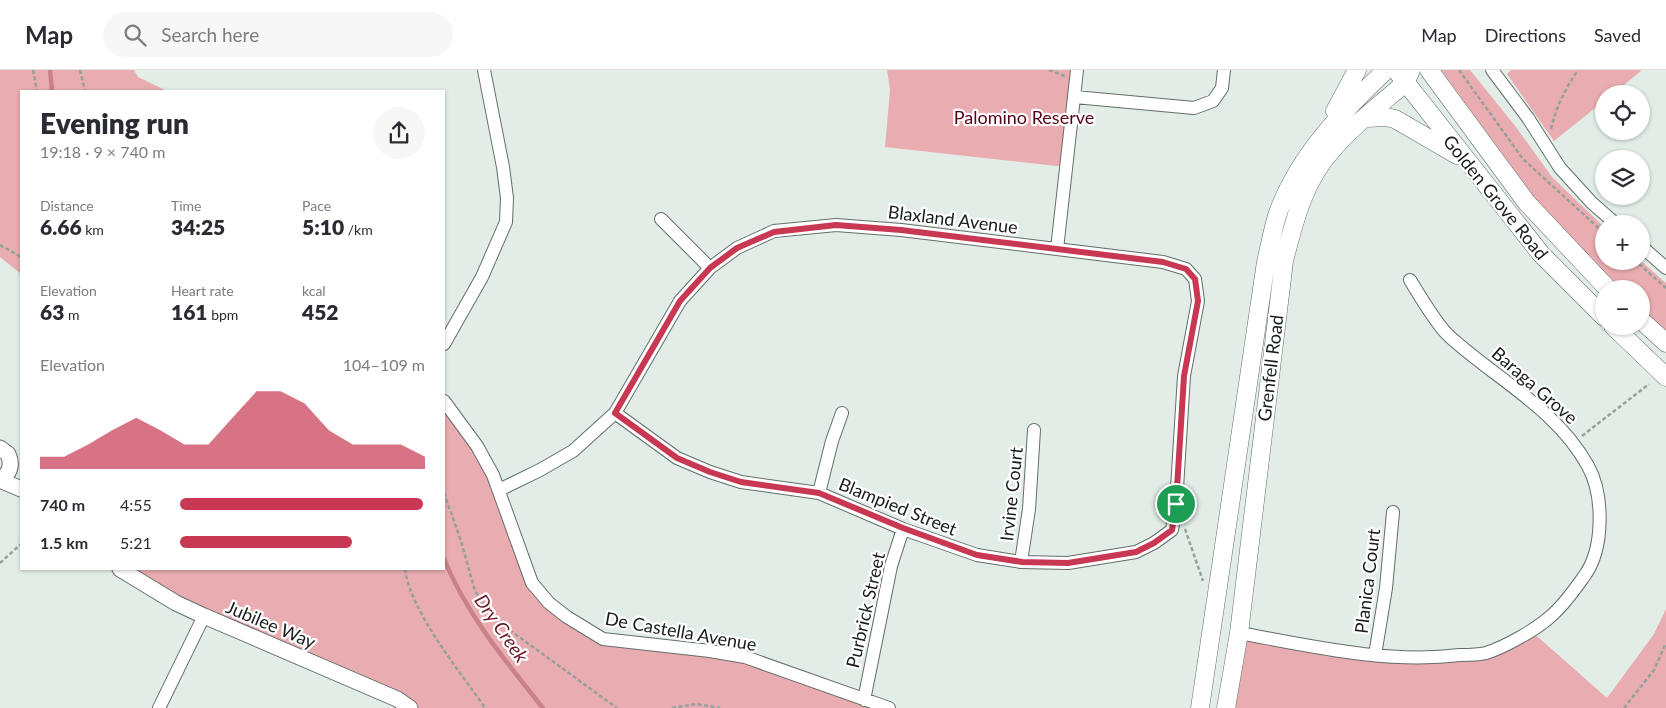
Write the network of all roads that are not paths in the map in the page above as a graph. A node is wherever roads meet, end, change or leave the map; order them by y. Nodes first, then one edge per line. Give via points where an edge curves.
1 (484, 70) edge
2 (1077, 70) edge
3 (1224, 70) edge
4 (1357, 70) edge
5 (1386, 70) edge
6 (1429, 70) edge
7 (1492, 70) edge
8 (1404, 74) edge
9 (1075, 96) junction
10 (1366, 118) junction
11 (1319, 140) junction
12 (1466, 161) junction
13 (1606, 215) edge
14 (661, 219) dead end
15 (1057, 249) junction
16 (1650, 254) edge
17 (710, 268) junction
18 (1666, 268) edge
19 (1186, 269) joint
20 (1410, 280) dead end
21 (1600, 280) edge
22 (1595, 308) edge
23 (1650, 328) edge
24 (1622, 335) edge
25 (445, 342) edge
26 (1666, 343) edge
27 (1666, 377) edge
28 (445, 402) edge
29 (615, 413) junction
30 (842, 413) dead end
31 (1034, 430) dead end
32 (0, 448) edge
33 (3, 477) edge
34 (20, 487) edge
35 (499, 490) junction
36 (819, 493) junction
37 (1393, 512) dead end
38 (903, 528) junction
39 (1022, 562) junction
40 (122, 570) edge
41 (204, 616) junction
42 (1239, 632) junction
43 (1375, 655) junction
44 (864, 700) junction
45 (159, 708) edge
46 (410, 708) edge
47 (889, 708) edge
48 (1200, 708) edge
49 (1226, 708) edge

1 - 25 street via 503,167 506,222 482,277
2 - 9 street
3 - 9 street via 1222,88 1213,101 1194,108
4 - 11 main road
5 - 11 main road, Grenfell Road
6 - 21 main road, Golden Grove Road via 1527,203
7 - 13 street via 1560,168
8 - 10 main road, Grenfell Road
8 - 12 main road, Golden Grove Road
9 - 15 street
10 - 12 main road via 1386,117 1406,123
10 - 42 main road, Grenfell Road via 1331,150 1316,172 1301,201 1284,261
11 - 48 main road, Grenfell Road via 1302,164 1282,203 1268,253
12 - 22 main road, Golden Grove Road via 1541,254
14 - 17 street
15 - 17 street, Blaxland Avenue via 836,225 774,232 737,248
15 - 19 street, Blaxland Avenue via 1163,262
16 - 18 street
17 - 29 street, Blaxland Avenue via 680,301
19 - 39 street, Blampied Street via 1195,279 1198,301 1184,376 1172,530 1136,552 1068,563
20 - 43 street, Baraga Grove via 1447,335 1529,399 1569,436 1589,468 1598,498 1600,532 1590,567 1571,595 1551,617 1513,641 1486,653 1434,658
23 - 26 main road
24 - 27 main road
28 - 35 street, De Castella Avenue via 477,446
29 - 35 street, Blaxland Avenue via 573,451
29 - 36 street, Blampied Street via 677,458 710,472 741,482
30 - 36 street
31 - 39 street, Irvine Court
32 - 33 street via 10,460
33 - 34 street
35 - 44 street, De Castella Avenue via 532,582 549,603 603,639 745,657
36 - 38 street, Blampied Street
37 - 43 street, Planica Court via 1386,588
38 - 39 street, Blampied Street via 977,555
38 - 44 street, Purbrick Street via 891,566
40 - 41 street, Jubilee Way
41 - 45 street
41 - 46 street, Jubilee Way via 397,699
42 - 43 street, Baraga Grove
42 - 49 main road, Grenfell Road
44 - 47 street, De Castella Avenue

